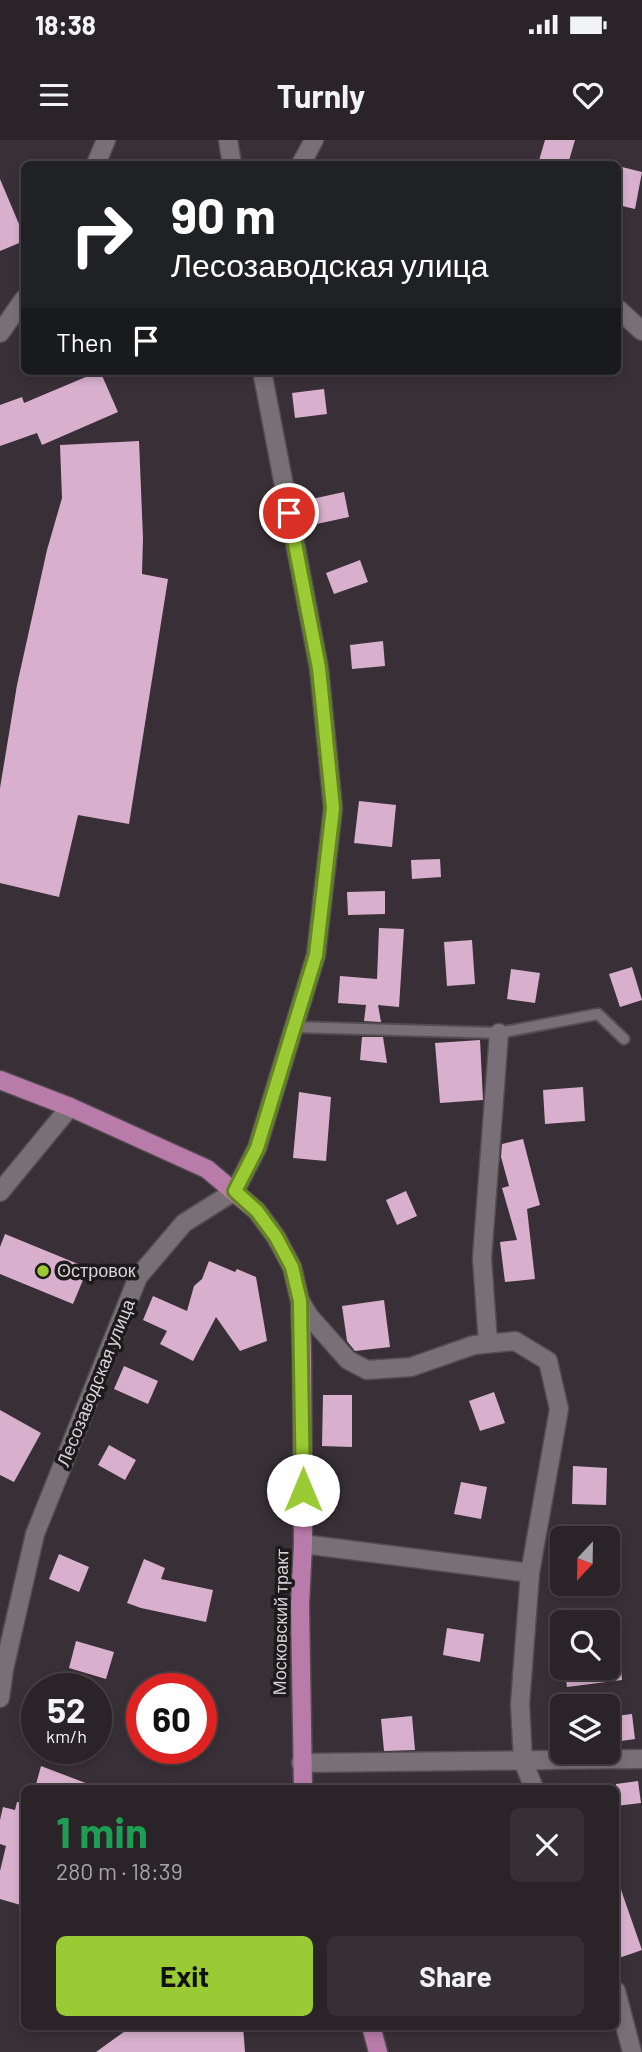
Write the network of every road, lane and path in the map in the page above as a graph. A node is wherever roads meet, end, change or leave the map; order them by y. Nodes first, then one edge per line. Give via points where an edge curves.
1 (106, 140) edge
2 (228, 140) edge
3 (314, 140) edge
4 (97, 161) edge
5 (232, 161) edge
6 (302, 161) edge
7 (21, 303) edge
8 (621, 312) edge
9 (642, 331) edge
10 (0, 333) edge
11 (263, 375) edge
12 (294, 1027) junction
13 (499, 1033) junction
14 (624, 1039) dead end
15 (0, 1080) edge
16 (70, 1107) junction
17 (235, 1191) junction
18 (0, 1192) edge
19 (300, 1301) junction
20 (488, 1343) junction
21 (303, 1545) junction
22 (530, 1573) junction
23 (0, 1698) edge
24 (642, 1759) edge
25 (523, 1761) junction
26 (301, 1763) junction
27 (303, 1785) edge
28 (533, 1785) edge
29 (619, 2003) edge
30 (372, 2030) edge
31 (379, 2052) edge
32 (632, 2052) edge

1 - 4 street
2 - 5 street
3 - 6 street
7 - 10 street
8 - 9 street
11 - 12 street via 319,668 333,808 316,955
12 - 13 lane
12 - 17 street via 257,1148
13 - 14 lane via 598,1014
13 - 20 street via 482,1258
15 - 16 main road, Московский тракт
16 - 17 main road, Московский тракт via 207,1169
16 - 18 street
17 - 19 main road, Московский тракт via 276,1237 292,1267
17 - 23 street, Лесозаводская улица via 184,1223 138,1277 35,1534
19 - 20 street via 348,1360 367,1370 411,1367
19 - 21 main road, Московский тракт
20 - 22 street via 515,1341 548,1361 559,1409
21 - 22 street
21 - 26 main road, Московский тракт
22 - 25 street via 520,1704
24 - 25 street
25 - 26 street
25 - 28 street
26 - 27 main road, Московский тракт
29 - 32 street
30 - 31 main road

